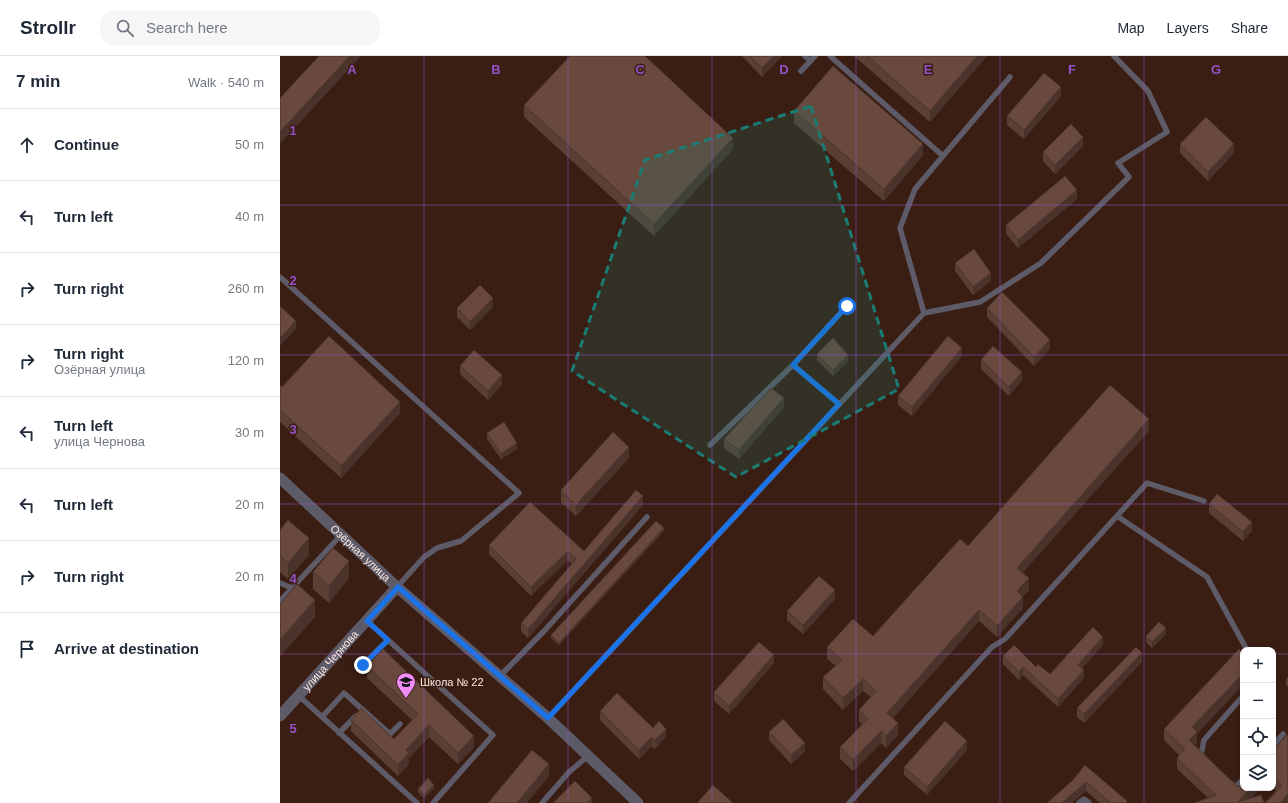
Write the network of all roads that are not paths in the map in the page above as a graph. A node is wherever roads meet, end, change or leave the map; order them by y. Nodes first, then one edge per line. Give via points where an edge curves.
1 (805, 56) edge
2 (830, 56) edge
3 (1114, 56) edge
4 (813, 58) edge
5 (801, 71) dead end
6 (1010, 77) dead end
7 (943, 156) junction
8 (280, 277) edge
9 (847, 306) dead end
10 (924, 313) junction
11 (793, 365) junction
12 (839, 404) junction
13 (710, 445) dead end
14 (280, 478) edge
15 (1204, 501) dead end
16 (1117, 516) junction
17 (647, 517) dead end
18 (341, 535) junction
19 (280, 583) edge
20 (398, 587) junction
21 (292, 588) junction
22 (280, 600) edge
23 (367, 621) junction
24 (388, 640) junction
25 (1245, 647) edge
26 (363, 665) dead end
27 (500, 676) junction
28 (298, 696) junction
29 (1240, 699) edge
30 (362, 710) junction
31 (280, 716) edge
32 (322, 717) junction
33 (548, 718) junction
34 (400, 724) dead end
35 (339, 733) junction
36 (1283, 734) dead end
37 (1276, 742) edge
38 (588, 756) junction
39 (1207, 760) edge
40 (1230, 782) edge
41 (1240, 782) edge
42 (417, 803) edge
43 (433, 803) edge
44 (542, 803) edge
45 (638, 803) edge
46 (849, 803) edge
47 (1080, 803) edge
48 (1089, 803) edge

1 - 4 lane
2 - 7 lane
3 - 10 lane via 1148,91 1167,132 1118,163 1129,177 1040,263 980,302
4 - 5 lane
6 - 7 lane
7 - 10 lane via 915,189 900,228
8 - 20 lane via 519,493 461,541 436,548 424,557
9 - 11 lane
10 - 12 lane
11 - 12 lane
11 - 13 lane
12 - 33 lane
14 - 18 street, Озёрная улица
15 - 16 lane via 1147,483
16 - 25 lane via 1207,577
16 - 46 lane
17 - 27 lane
18 - 20 street, Озёрная улица
18 - 21 lane
19 - 21 lane
20 - 23 street, улица Чернова
20 - 27 street, Озёрная улица
21 - 22 lane
23 - 24 lane
23 - 28 street, улица Чернова
24 - 26 lane
24 - 43 lane via 493,735
27 - 33 street, Озёрная улица
28 - 31 street, улица Чернова
28 - 32 lane
29 - 39 lane via 1204,740 1201,755
30 - 32 lane via 344,694
30 - 34 lane via 390,734
30 - 35 lane
32 - 35 lane
33 - 38 street, Озёрная улица
35 - 42 lane
36 - 37 lane
38 - 44 lane via 569,772
38 - 45 street, Озёрная улица
40 - 41 lane via 1235,788
47 - 48 lane via 1084,799

